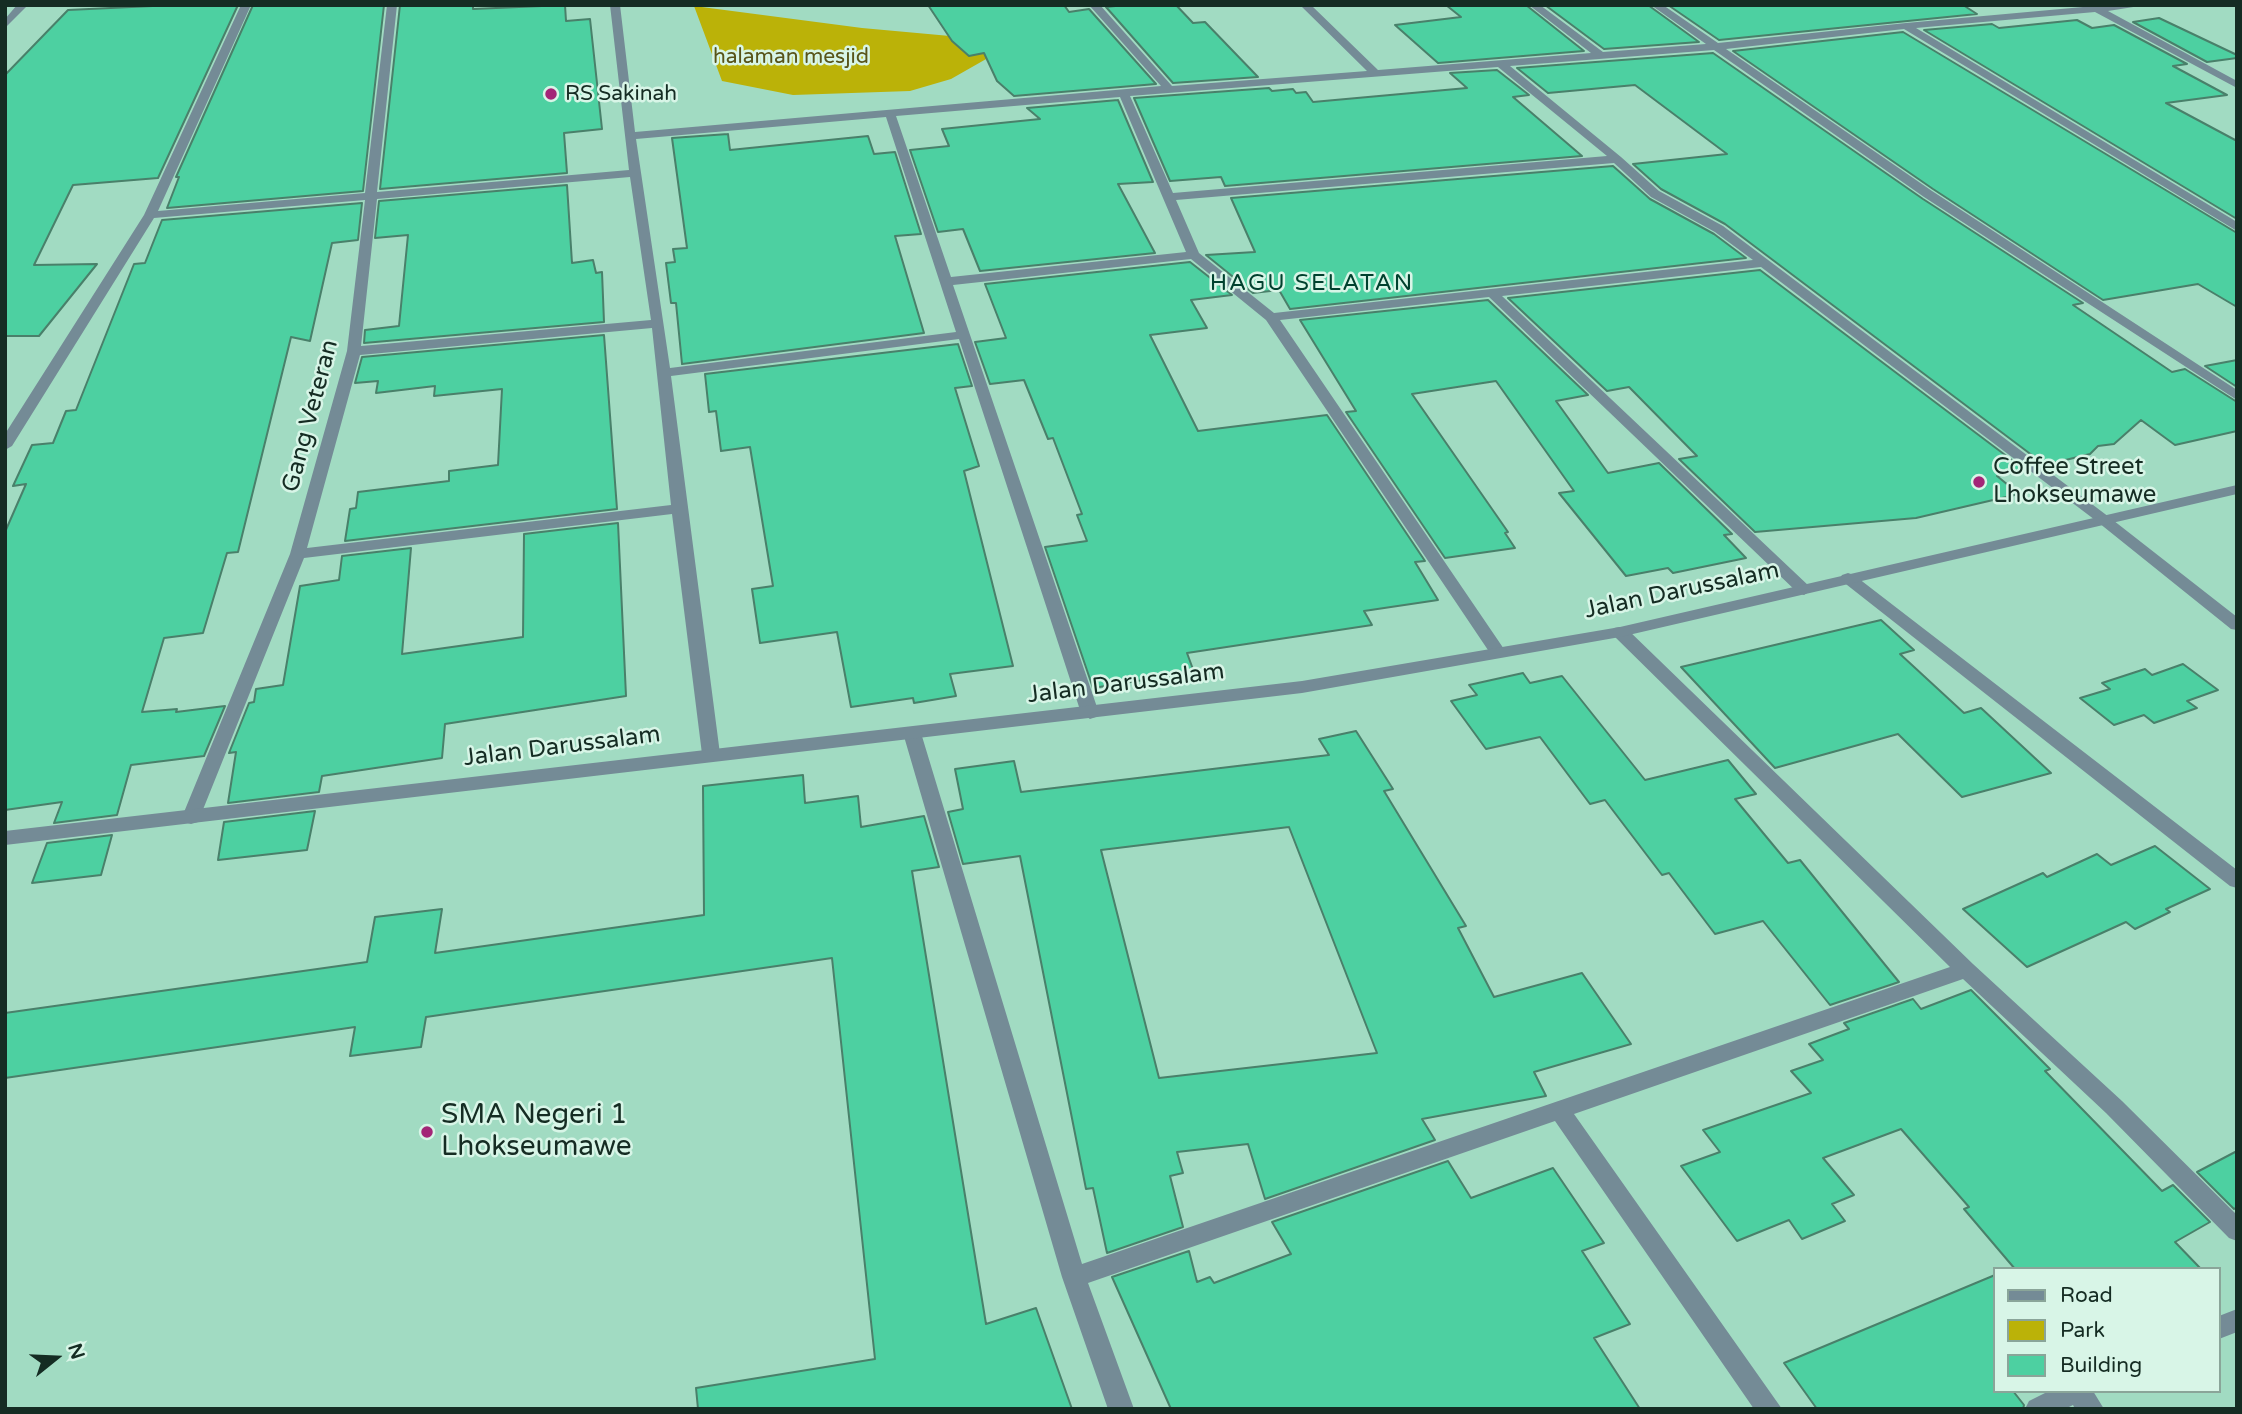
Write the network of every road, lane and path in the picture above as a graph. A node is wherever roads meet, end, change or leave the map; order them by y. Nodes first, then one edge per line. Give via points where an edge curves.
1 (23, 5) edge
2 (246, 5) edge
3 (392, 5) edge
4 (615, 5) edge
5 (1094, 5) edge
6 (1305, 5) edge
7 (1534, 5) edge
8 (1656, 5) edge
9 (2141, 5) edge
10 (2097, 9) junction
11 (5, 24) edge
12 (1906, 26) junction
13 (1713, 47) junction
14 (1601, 56) junction
15 (1501, 64) junction
16 (1375, 73) junction
17 (2237, 85) edge
18 (1169, 89) junction
19 (1124, 94) junction
20 (890, 114) junction
21 (631, 136) junction
22 (1617, 159) junction
23 (636, 173) junction
24 (1170, 197) junction
25 (371, 198) junction
26 (150, 215) junction
27 (2237, 227) edge
28 (1194, 255) junction
29 (1764, 263) junction
30 (944, 282) junction
31 (1493, 294) junction
32 (1271, 317) junction
33 (658, 324) junction
34 (962, 335) junction
35 (354, 351) junction
36 (664, 373) junction
37 (2237, 396) edge
38 (5, 446) edge
39 (2237, 489) edge
40 (678, 509) junction
41 (2104, 520) junction
42 (298, 554) junction
43 (1848, 578) junction
44 (1804, 590) junction
45 (2237, 625) edge
46 (1620, 632) junction
47 (1498, 652) junction
48 (1090, 713) junction
49 (912, 733) junction
50 (711, 754) junction
51 (191, 817) junction
52 (5, 838) edge
53 (2237, 881) edge
54 (1966, 970) junction
55 (1560, 1111) junction
56 (2237, 1231) edge
57 (1074, 1277) junction
58 (2237, 1320) edge
59 (2221, 1327) edge
60 (2073, 1393) edge
61 (2079, 1393) edge
62 (1121, 1409) edge
63 (1769, 1409) edge
64 (2038, 1409) edge
65 (2091, 1409) edge

1 - 11 street
2 - 26 street
3 - 25 street, Gang Veteran
4 - 21 street
5 - 18 street
6 - 16 street
7 - 14 street
8 - 13 street
9 - 10 street
10 - 12 street
10 - 17 street
12 - 13 street
12 - 27 street
13 - 14 street
13 - 37 street
14 - 15 street
15 - 16 street
15 - 22 street
16 - 18 street
18 - 19 street
19 - 20 street
19 - 24 street
20 - 21 street
20 - 30 street
21 - 23 street
22 - 24 street
22 - 29 street via 1655,194 1719,229
23 - 25 street
23 - 33 street
24 - 28 street
25 - 26 street
25 - 35 street, Gang Veteran
26 - 38 street
28 - 30 street
28 - 32 street
29 - 31 street
29 - 41 street
30 - 34 street
31 - 32 street
31 - 44 street
32 - 47 street
33 - 35 street
33 - 36 street
34 - 36 street
34 - 48 street
35 - 42 street, Gang Veteran
36 - 40 street
39 - 41 street, Jalan Darussalam
40 - 42 street
40 - 50 street
41 - 43 street, Jalan Darussalam
41 - 45 street
42 - 51 street, Gang Veteran
43 - 44 street, Jalan Darussalam
43 - 53 street
44 - 46 street, Jalan Darussalam
46 - 47 street, Jalan Darussalam
46 - 54 street
47 - 48 street, Jalan Darussalam via 1302,687
48 - 49 street, Jalan Darussalam
49 - 50 street, Jalan Darussalam
49 - 57 street
50 - 51 street, Jalan Darussalam
51 - 52 street, Jalan Darussalam
54 - 55 street
54 - 56 street via 2114,1107
55 - 57 street
55 - 63 street
57 - 62 street
58 - 59 street
60 - 64 street
61 - 65 street

